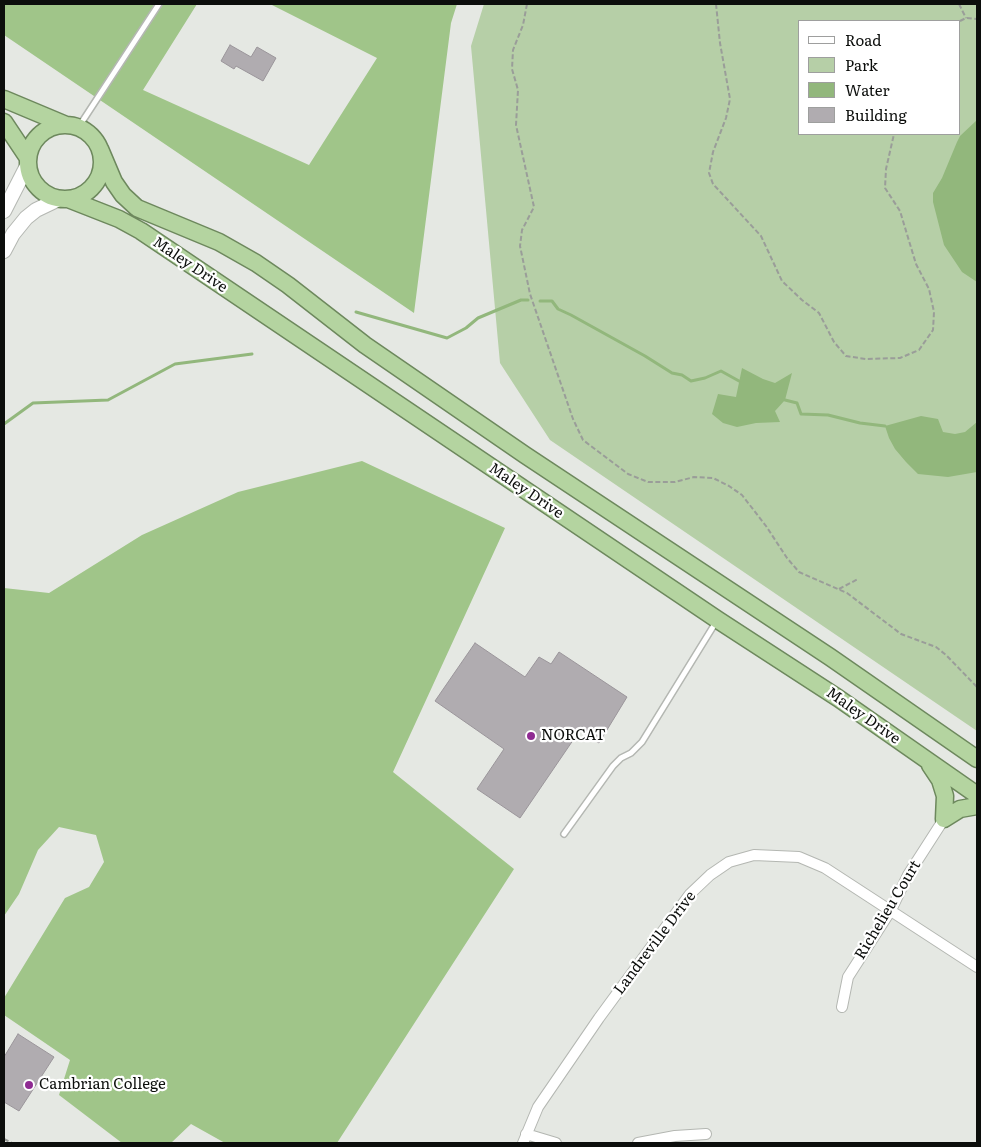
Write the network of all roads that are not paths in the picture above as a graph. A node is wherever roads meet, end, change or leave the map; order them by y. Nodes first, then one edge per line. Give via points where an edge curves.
1 (159, 4) edge
2 (4, 98) edge
3 (4, 122) edge
4 (72, 126) junction
5 (100, 149) junction
6 (28, 161) junction
7 (64, 199) junction
8 (4, 211) edge
9 (4, 251) edge
10 (718, 620) junction
11 (977, 760) edge
12 (928, 762) junction
13 (977, 795) edge
14 (977, 806) edge
15 (944, 819) junction
16 (564, 834) dead end
17 (891, 910) junction
18 (977, 967) edge
19 (842, 1006) dead end
20 (706, 1134) dead end
21 (524, 1139) edge
22 (556, 1143) edge
23 (638, 1143) edge

1 - 4 lane
2 - 4 highway
3 - 6 highway
4 - 5 highway via 90,134
4 - 6 highway via 52,127 40,134 32,145
5 - 7 highway via 101,171 96,182 79,196
5 - 11 highway, Maley Drive via 114,182 123,196 137,208 219,242 256,263 365,345 830,657
6 - 7 highway via 34,183 49,196
6 - 8 main road
7 - 9 main road via 36,210 26,218
7 - 10 highway, Maley Drive via 119,219 141,231
10 - 12 highway, Maley Drive via 838,698
10 - 16 lane via 642,742 613,766
12 - 13 highway, Maley Drive
12 - 15 highway via 940,780 945,796
14 - 15 highway via 960,809
15 - 17 street, Richelieu Court via 908,875
17 - 18 street, Landreville Drive
17 - 19 street, Richelieu Court via 848,977
17 - 21 street, Landreville Drive via 825,868 799,857 754,855 729,862 690,894 582,1042 538,1107
20 - 23 street
21 - 22 street

